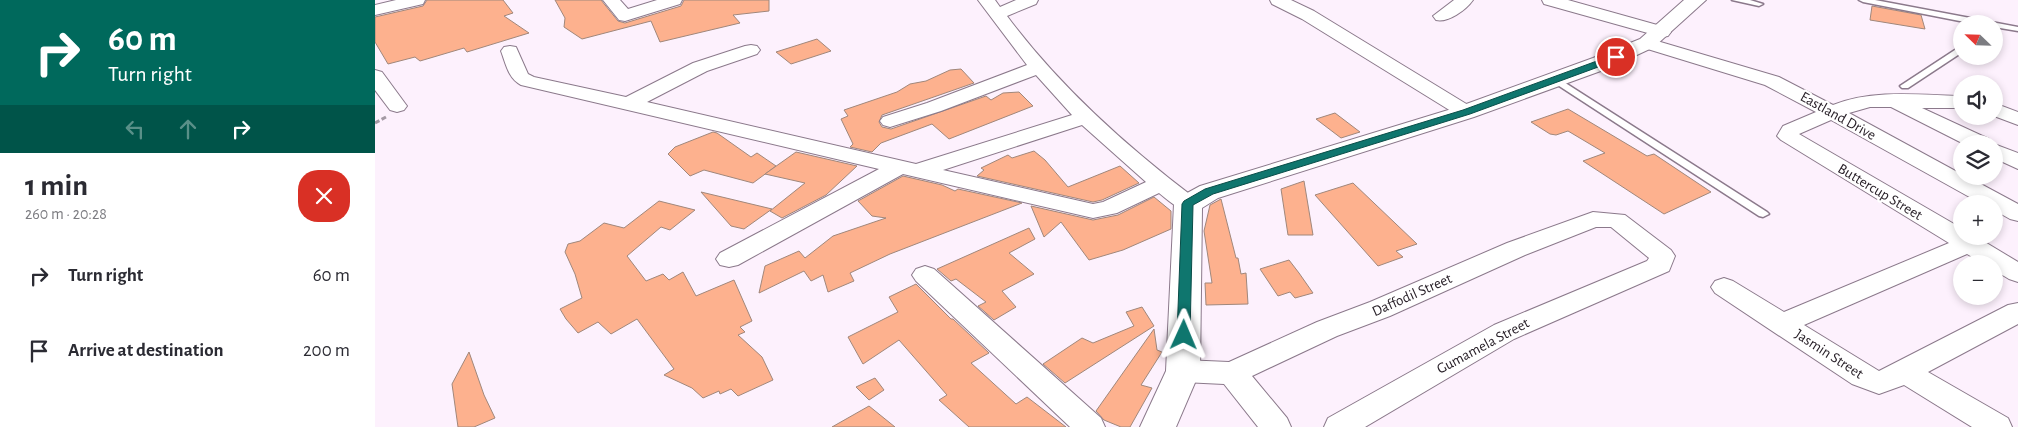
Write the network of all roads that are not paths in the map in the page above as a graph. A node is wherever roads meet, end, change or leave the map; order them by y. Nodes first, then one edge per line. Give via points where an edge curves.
1 (417, 0) edge
2 (611, 0) edge
3 (674, 0) edge
4 (1030, 0) edge
5 (1278, 0) edge
6 (1465, 0) edge
7 (1550, 0) edge
8 (1696, 0) edge
9 (1735, 0) edge
10 (1863, 0) edge
11 (1759, 4) dead end
12 (991, 7) edge
13 (375, 10) edge
14 (1442, 16) dead end
15 (1953, 19) edge
16 (2003, 26) edge
17 (2018, 29) edge
18 (1655, 38) junction
19 (751, 50) dead end
20 (510, 51) dead end
21 (1953, 54) edge
22 (1039, 66) junction
23 (375, 76) edge
24 (1556, 80) junction
25 (1905, 86) dead end
26 (1891, 100) junction
27 (1953, 102) edge
28 (630, 104) junction
29 (397, 106) dead end
30 (1466, 112) junction
31 (1832, 112) junction
32 (2003, 113) edge
33 (1086, 117) junction
34 (2018, 119) edge
35 (890, 120) dead end
36 (1963, 135) edge
37 (2003, 154) edge
38 (2018, 162) edge
39 (910, 168) junction
40 (1161, 184) junction
41 (1188, 204) junction
42 (1763, 214) dead end
43 (2018, 214) edge
44 (1953, 235) edge
45 (1966, 245) edge
46 (1970, 245) edge
47 (729, 259) dead end
48 (1660, 265) joint
49 (2018, 273) edge
50 (925, 275) dead end
51 (1724, 287) dead end
52 (2018, 312) edge
53 (1782, 324) junction
54 (1183, 371) junction
55 (1905, 372) junction
56 (1233, 373) junction
57 (1090, 427) edge
58 (1158, 427) edge
59 (1275, 427) edge
60 (1339, 427) edge
61 (1997, 427) edge

1 - 13 street
2 - 3 street via 625,16
4 - 12 street
5 - 30 street
6 - 14 street
7 - 18 street, Eastland Drive
8 - 18 street
9 - 11 lane
10 - 15 lane
12 - 22 street
16 - 17 lane
18 - 24 street
18 - 31 street, Eastland Drive via 1772,81
19 - 28 street via 700,67
20 - 28 street via 520,78
21 - 25 lane
22 - 33 street
22 - 35 street via 934,107
23 - 29 street
24 - 30 street
24 - 42 lane
26 - 27 street
26 - 31 street via 1853,104
26 - 36 street
28 - 39 street
30 - 41 street via 1209,192
31 - 43 street, Eastland Drive
31 - 44 street, Buttercup Street via 1789,130 1788,136
32 - 34 street
33 - 39 street
33 - 40 street
37 - 38 street
39 - 40 street via 1093,210 1109,208
39 - 47 street
40 - 41 street
41 - 54 street
45 - 53 street
46 - 49 street, Buttercup Street
48 - 56 street, Daffodil Street via 1660,253 1619,222 1609,218 1593,219 1327,329
48 - 60 street, Gumamela Street via 1504,332
50 - 57 street
51 - 53 street, Jasmin Street
52 - 55 street, Jasmin Street
53 - 55 street, Jasmin Street via 1871,380 1885,382
54 - 56 street
54 - 58 street
55 - 61 street
56 - 59 street

